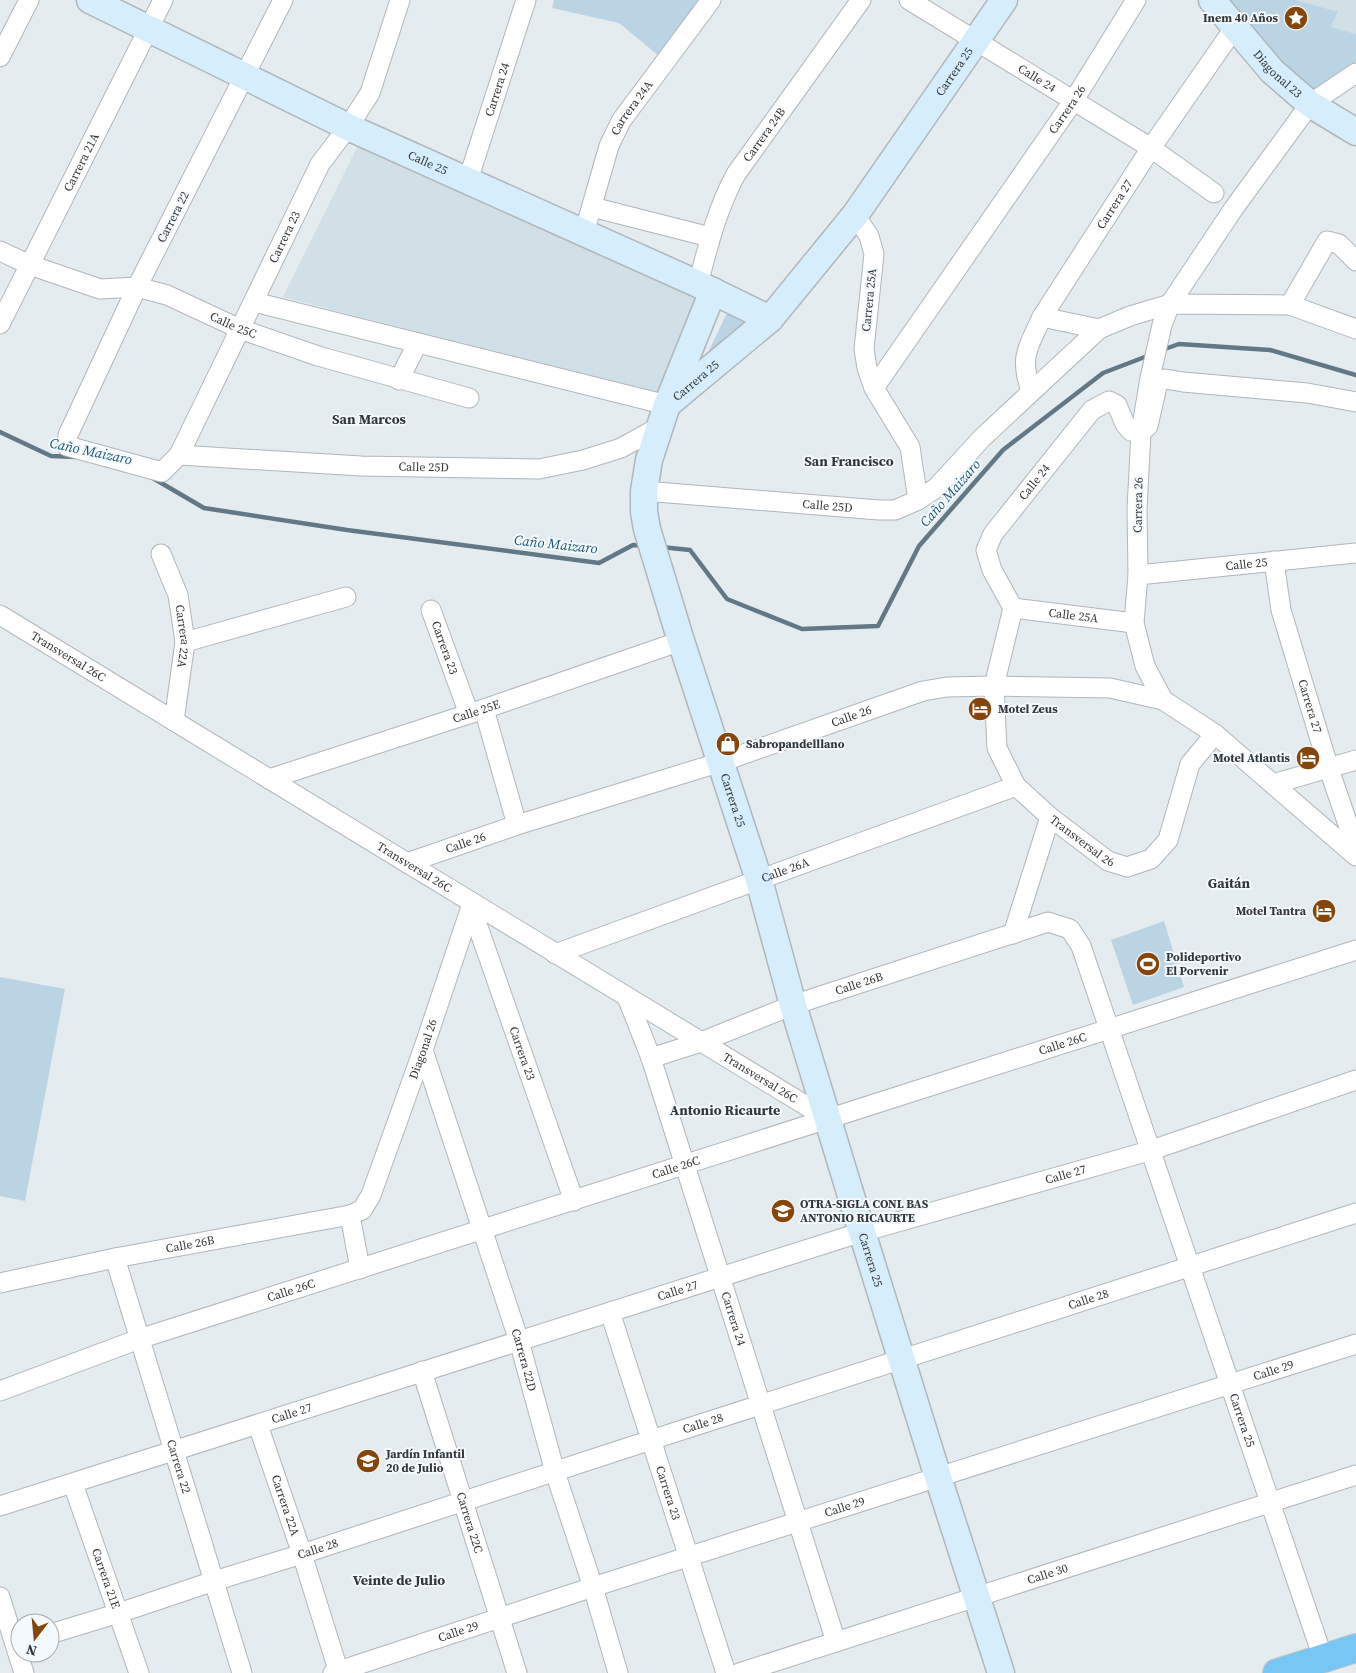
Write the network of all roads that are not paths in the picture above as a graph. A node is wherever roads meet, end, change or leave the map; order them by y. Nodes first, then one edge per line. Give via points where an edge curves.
1 (29, 0) edge
2 (90, 0) edge
3 (163, 0) edge
4 (283, 0) edge
5 (400, 0) edge
6 (526, 0) edge
7 (711, 0) edge
8 (861, 0) edge
9 (909, 0) edge
10 (1004, 0) edge
11 (1136, 0) edge
12 (1212, 0) edge
13 (1234, 27) junction
14 (148, 28) junction
15 (976, 41) junction
16 (0, 57) edge
17 (1356, 73) edge
18 (245, 76) junction
19 (1074, 100) junction
20 (1310, 104) junction
21 (348, 127) junction
22 (1356, 132) edge
23 (1151, 148) junction
24 (468, 180) junction
25 (1214, 193) dead end
26 (592, 207) junction
27 (855, 215) junction
28 (584, 233) junction
29 (710, 237) junction
30 (0, 251) edge
31 (1356, 261) edge
32 (30, 265) junction
33 (137, 287) junction
34 (706, 287) junction
35 (254, 302) junction
36 (1170, 304) junction
37 (1290, 305) junction
38 (1042, 317) junction
39 (770, 319) junction
40 (0, 324) edge
41 (240, 329) junction
42 (1099, 329) junction
43 (1356, 329) edge
44 (417, 344) junction
45 (399, 380) junction
46 (874, 388) junction
47 (1031, 391) junction
48 (469, 398) dead end
49 (1355, 405) edge
50 (663, 416) junction
51 (1141, 432) junction
52 (179, 455) junction
53 (162, 472) joint
54 (644, 490) junction
55 (918, 500) junction
56 (1356, 553) edge
57 (161, 554) dead end
58 (1274, 561) junction
59 (1138, 575) junction
60 (346, 597) dead end
61 (1013, 608) junction
62 (431, 610) dead end
63 (0, 615) edge
64 (1134, 622) junction
65 (681, 641) junction
66 (185, 642) junction
67 (994, 686) junction
68 (1163, 700) junction
69 (476, 712) junction
70 (174, 721) junction
71 (1215, 734) junction
72 (1356, 760) edge
73 (721, 762) junction
74 (1329, 769) junction
75 (269, 779) junction
76 (1273, 784) junction
77 (1016, 786) junction
78 (1050, 817) junction
79 (517, 825) junction
80 (1356, 848) edge
81 (1356, 856) edge
82 (407, 863) junction
83 (759, 880) junction
84 (471, 904) junction
85 (1070, 929) joint
86 (1013, 934) junction
87 (1356, 950) edge
88 (555, 954) junction
89 (627, 997) junction
90 (794, 1005) junction
91 (1109, 1029) junction
92 (701, 1042) junction
93 (423, 1050) junction
94 (651, 1058) junction
95 (1356, 1080) edge
96 (828, 1119) junction
97 (1149, 1151) junction
98 (685, 1165) junction
99 (371, 1195) joint
100 (574, 1200) junction
101 (1356, 1213) edge
102 (350, 1215) junction
103 (482, 1230) junction
104 (862, 1232) junction
105 (115, 1258) junction
106 (1190, 1267) junction
107 (360, 1269) junction
108 (720, 1277) junction
109 (0, 1283) edge
110 (610, 1312) junction
111 (139, 1339) junction
112 (519, 1340) junction
113 (1356, 1344) edge
114 (901, 1359) junction
115 (422, 1371) junction
116 (1230, 1384) junction
117 (0, 1391) edge
118 (761, 1405) junction
119 (258, 1425) junction
120 (651, 1440) junction
121 (174, 1450) junction
122 (555, 1472) junction
123 (1356, 1475) edge
124 (938, 1477) junction
125 (73, 1484) junction
126 (463, 1501) junction
127 (1270, 1503) junction
128 (0, 1506) edge
129 (798, 1522) junction
130 (302, 1554) junction
131 (689, 1557) junction
132 (214, 1581) junction
133 (593, 1587) junction
134 (0, 1597) edge
135 (977, 1597) junction
136 (119, 1613) junction
137 (500, 1618) junction
138 (60, 1631) edge
139 (10, 1638) edge
140 (836, 1642) junction
141 (1356, 1648) edge
142 (1323, 1658) junction
143 (139, 1673) edge
144 (242, 1673) edge
145 (337, 1673) edge
146 (517, 1673) edge
147 (618, 1673) edge
148 (726, 1673) edge
149 (739, 1673) edge
150 (1001, 1673) edge
151 (1277, 1673) edge

1 - 16 street
2 - 14 street, Calle 25
3 - 14 street, Carrera 21A
4 - 18 street, Carrera 22
5 - 21 street, Carrera 23 via 370,94
6 - 24 street, Carrera 24
7 - 26 street, Carrera 24A via 621,121
8 - 29 street, Carrera 24B via 736,174 720,205
9 - 15 street, Calle 24
10 - 15 street, Carrera 25
11 - 19 street, Carrera 26
12 - 13 street, Diagonal 23
13 - 20 street, Diagonal 23 via 1272,71
13 - 23 street, Carrera 27
14 - 18 street, Calle 25
14 - 32 street, Carrera 21A
15 - 19 street, Calle 24
15 - 27 street, Carrera 25
17 - 20 street, Carrera 26
18 - 21 street, Calle 25
18 - 33 street, Carrera 22
19 - 23 street, Calle 24
19 - 46 street, Carrera 26
20 - 22 street, Diagonal 23
20 - 36 street, Carrera 26 via 1234,208
21 - 24 street, Calle 25
21 - 35 street, Carrera 23 via 320,164
23 - 25 street, Calle 24
23 - 38 street, Carrera 27
24 - 28 street, Calle 25
26 - 28 street, Carrera 24A
26 - 29 street
27 - 39 street, Carrera 25
27 - 46 street, Carrera 25A via 874,254 864,349
28 - 34 street, Calle 25
29 - 34 street, Carrera 24B
30 - 32 street, Calle 25C
31 - 37 street via 1339,244 1327,241
32 - 33 street, Calle 25C via 100,289
32 - 40 street, Carrera 21A
33 - 41 street, Calle 25C via 167,295
33 - 53 street, Carrera 22 via 68,435 67,446
34 - 39 street, Calle 25
34 - 50 street, Carrera 24B
35 - 41 street, Carrera 23
35 - 44 street
36 - 37 street
36 - 42 street via 1148,309
36 - 51 street, Carrera 26 via 1162,325
37 - 43 street
38 - 42 street
38 - 47 street, Carrera 27 via 1025,357 1025,375
39 - 50 street, Carrera 25
41 - 45 street, Calle 25C
41 - 52 street, Carrera 23
42 - 47 street
44 - 45 street
44 - 50 street
45 - 48 street, Calle 25C
46 - 55 street via 910,447
47 - 55 street via 936,488
49 - 51 street via 1307,393 1165,378 1158,382 1150,421
50 - 52 street, Calle 25D via 621,448 539,469 361,466
50 - 54 street, Carrera 25 via 649,460
51 - 59 street, Carrera 26
51 - 61 street, Calle 24 via 1131,431 1117,404 1109,401 1092,410 993,534 986,550 992,570
52 - 53 street, Carrera 23
54 - 55 street, Calle 25D via 879,510 895,510
54 - 65 street, Carrera 25 via 649,536
56 - 58 street, Calle 25
57 - 66 street, Carrera 22A via 178,595
58 - 59 street, Calle 25
58 - 74 street, Carrera 27 via 1281,610
59 - 64 street, Carrera 26
60 - 66 street
61 - 64 street, Calle 25A
61 - 67 street
62 - 69 street, Carrera 23
63 - 70 street, Transversal 26C
64 - 68 street, Carrera 26 via 1145,666
65 - 69 street, Calle 25E
65 - 73 street, Carrera 25
66 - 70 street, Carrera 22A
67 - 68 street, Calle 26 via 1110,688
67 - 73 street, Calle 26 via 923,691
67 - 77 street, Transversal 26 via 997,748
68 - 71 street, Carrera 26
69 - 75 street, Calle 25E
69 - 79 street, Carrera 23
70 - 75 street, Transversal 26C
71 - 76 street, Carrera 26
71 - 78 street, Transversal 26 via 1190,764 1168,840 1151,859 1128,867 1108,861
72 - 74 street
73 - 79 street, Calle 26
73 - 83 street, Carrera 25
74 - 76 street
74 - 80 street, Carrera 27
75 - 82 street, Transversal 26C
76 - 81 street, Carrera 26
77 - 78 street, Transversal 26
77 - 83 street, Calle 26A
78 - 86 street
79 - 82 street, Calle 26
82 - 84 street, Transversal 26C
83 - 88 street, Calle 26A
83 - 90 street, Carrera 25
84 - 88 street, Transversal 26C
84 - 93 street, Diagonal 26
84 - 100 street, Carrera 23
85 - 86 street, Calle 26B via 1048,922
85 - 91 street, Carrera 25 via 1081,946
86 - 90 street, Calle 26B
87 - 91 street, Calle 26C
88 - 89 street, Transversal 26C
89 - 92 street, Transversal 26C
89 - 94 street, Carrera 24
90 - 92 street, Calle 26B
90 - 96 street, Carrera 25
91 - 96 street, Calle 26C
91 - 97 street, Carrera 25
92 - 94 street, Calle 26B
92 - 96 street, Transversal 26C
93 - 99 street, Diagonal 26
93 - 103 street, Carrera 22D
94 - 98 street, Carrera 24
95 - 97 street, Calle 27
96 - 98 street, Calle 26C
96 - 104 street, Carrera 25
97 - 104 street, Calle 27
97 - 106 street, Carrera 25
98 - 100 street, Calle 26C
98 - 108 street, Carrera 24
99 - 102 street, Calle 26B via 362,1210
100 - 103 street, Calle 26C
101 - 106 street, Calle 28
102 - 105 street, Calle 26B
102 - 107 street
103 - 107 street, Calle 26C
103 - 112 street, Carrera 22D
104 - 108 street, Calle 27
104 - 114 street, Carrera 25
105 - 109 street, Calle 26B
105 - 111 street, Carrera 22
106 - 114 street, Calle 28
106 - 116 street, Carrera 25
107 - 111 street, Calle 26C
108 - 110 street, Calle 27
108 - 118 street, Carrera 24
110 - 112 street, Calle 27
110 - 120 street, Carrera 23
111 - 117 street, Calle 26C
111 - 121 street, Carrera 22
112 - 115 street, Calle 27
112 - 122 street, Carrera 22D
113 - 116 street, Calle 29
114 - 118 street, Calle 28
114 - 124 street, Carrera 25
115 - 119 street, Calle 27
115 - 126 street, Carrera 22C
116 - 124 street, Calle 29
116 - 127 street, Carrera 25
118 - 120 street, Calle 28
118 - 129 street, Carrera 24
119 - 121 street, Calle 27
119 - 130 street, Carrera 22A
120 - 122 street, Calle 28
120 - 131 street, Carrera 23
121 - 125 street, Calle 27
121 - 132 street, Carrera 22
122 - 126 street, Calle 28
122 - 133 street, Carrera 22D
123 - 127 street, Calle 30
124 - 129 street, Calle 29
124 - 135 street, Carrera 25
125 - 128 street, Calle 27
125 - 136 street, Carrera 21E
126 - 130 street, Calle 28
126 - 137 street, Carrera 22C
127 - 135 street, Calle 30
127 - 142 street, Carrera 25
129 - 131 street, Calle 29
129 - 140 street, Carrera 24
130 - 132 street, Calle 28
130 - 145 street, Carrera 22A
131 - 133 street, Calle 29
131 - 148 street, Carrera 23
132 - 136 street, Calle 28
132 - 144 street, Carrera 22
133 - 137 street, Calle 29
133 - 147 street, Carrera 22D
134 - 139 street
135 - 140 street, Calle 30
135 - 150 street, Carrera 25
136 - 138 street, Calle 28
136 - 143 street, Carrera 21E
137 - 145 street, Calle 29
137 - 146 street, Carrera 22C
140 - 149 street, Calle 30
141 - 142 highway
142 - 151 highway

